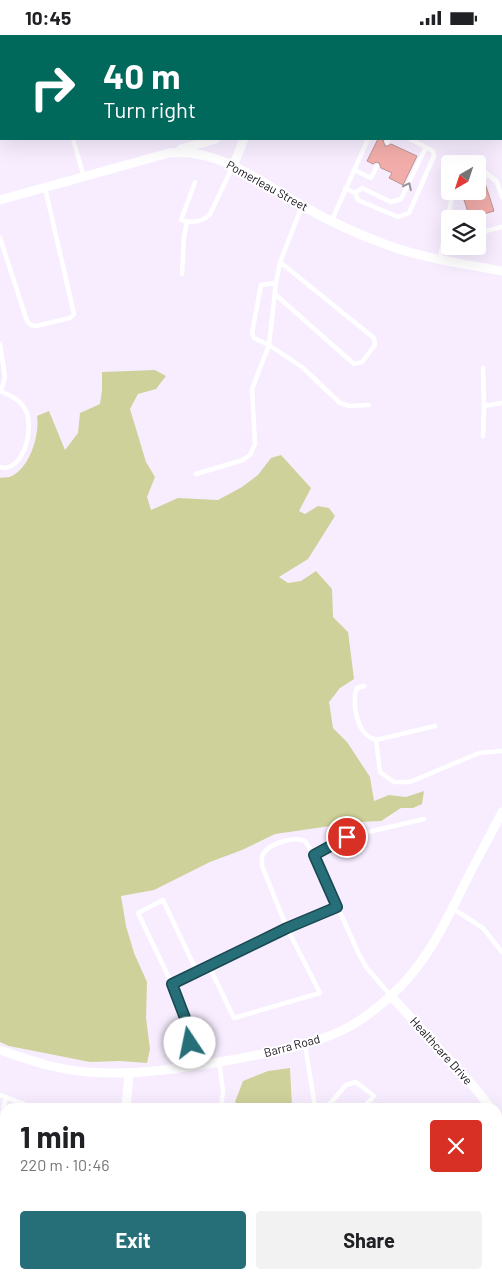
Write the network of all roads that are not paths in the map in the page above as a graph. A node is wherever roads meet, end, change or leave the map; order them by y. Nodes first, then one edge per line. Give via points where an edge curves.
1 (73, 140) edge
2 (244, 140) edge
3 (368, 140) edge
4 (412, 140) edge
5 (205, 141) edge
6 (426, 147) junction
7 (169, 153) junction
8 (234, 166) junction
9 (377, 166) dead end
10 (354, 170) junction
11 (488, 175) edge
12 (84, 177) junction
13 (195, 182) dead end
14 (45, 187) junction
15 (346, 188) junction
16 (355, 193) junction
17 (502, 197) edge
18 (0, 200) edge
19 (302, 206) junction
20 (332, 220) junction
21 (187, 222) junction
22 (502, 227) edge
23 (486, 231) edge
24 (0, 238) edge
25 (441, 255) edge
26 (440, 258) junction
27 (280, 262) junction
28 (502, 271) edge
29 (182, 274) dead end
30 (276, 283) junction
31 (276, 295) junction
32 (0, 344) edge
33 (270, 345) junction
34 (483, 368) dead end
35 (0, 391) edge
36 (502, 403) edge
37 (369, 405) dead end
38 (484, 406) junction
39 (483, 436) dead end
40 (0, 467) edge
41 (196, 474) dead end
42 (364, 686) dead end
43 (434, 726) dead end
44 (376, 740) junction
45 (502, 751) edge
46 (502, 812) edge
47 (424, 819) dead end
48 (314, 855) junction
49 (337, 907) junction
50 (452, 908) junction
51 (287, 928) junction
52 (502, 952) edge
53 (209, 966) junction
54 (197, 972) junction
55 (172, 984) junction
56 (391, 996) junction
57 (305, 1044) junction
58 (0, 1050) edge
59 (219, 1062) junction
60 (193, 1066) junction
61 (129, 1074) junction
62 (0, 1095) edge
63 (6, 1097) junction
64 (5, 1103) edge
65 (22, 1103) edge
66 (126, 1103) edge
67 (222, 1103) edge
68 (314, 1103) edge
69 (330, 1103) edge
70 (367, 1103) edge
71 (487, 1103) edge

1 - 12 lane
2 - 8 street
3 - 10 lane
4 - 6 lane
5 - 7 street
16 -> 6 lane via 362,188 390,202 401,199
6 - 16 lane via 434,155 408,213 398,217 358,200
7 - 8 street, Pomerleau Street via 205,155
7 - 12 street, Pomerleau Street
8 - 19 street, Pomerleau Street
8 - 21 lane via 206,219
9 - 10 lane via 371,178
10 - 15 lane
11 - 17 lane via 497,182
12 - 14 street, Pomerleau Street
13 - 21 lane via 181,221
14 - 18 street, Pomerleau Street
14 - 24 lane via 74,314 70,318 36,326 26,321
15 - 16 lane
15 - 20 lane
19 - 20 street, Pomerleau Street
19 - 27 lane
20 - 26 street, Pomerleau Street via 390,246
21 - 29 lane
22 - 23 lane
25 - 26 lane
26 - 28 street, Pomerleau Street
27 - 30 lane
27 - 31 lane via 374,338 376,345 362,363 354,364
30 - 31 lane
30 - 33 lane via 261,285 252,333 254,338
31 - 33 lane
32 - 35 lane via 5,377
33 - 37 lane via 302,367 340,403
33 - 41 lane via 252,389 255,444 250,455
34 - 38 lane
35 - 40 lane via 23,405 28,412 30,428 19,460 10,467
36 - 38 lane
38 - 39 lane
42 - 44 lane via 357,688 354,695 359,723 364,733
43 - 44 lane
44 - 45 lane via 380,772 394,783 410,782 479,753
46 - 50 street, Barra Road
47 - 48 lane via 347,837
48 - 49 lane
48 - 51 lane via 305,841 295,838 264,851 262,866
49 - 51 lane
49 - 56 lane via 366,967
50 - 52 lane via 483,928
50 - 56 street, Barra Road via 424,958
51 - 53 lane
51 - 53 lane via 320,993 234,1018
53 - 54 lane
54 - 55 lane
54 - 55 lane via 163,900 138,913
55 - 60 lane via 185,1018
56 - 57 street, Barra Road via 359,1021
56 - 71 street, Healthcare Drive
57 - 59 street, Barra Road
57 - 68 lane
58 - 61 street, Barra Road via 72,1070
59 - 60 street, Barra Road
59 - 67 lane
60 - 61 street, Barra Road
61 - 66 street
62 - 63 lane
63 - 64 lane
63 - 65 lane
69 - 70 lane via 346,1085 356,1081 374,1095

